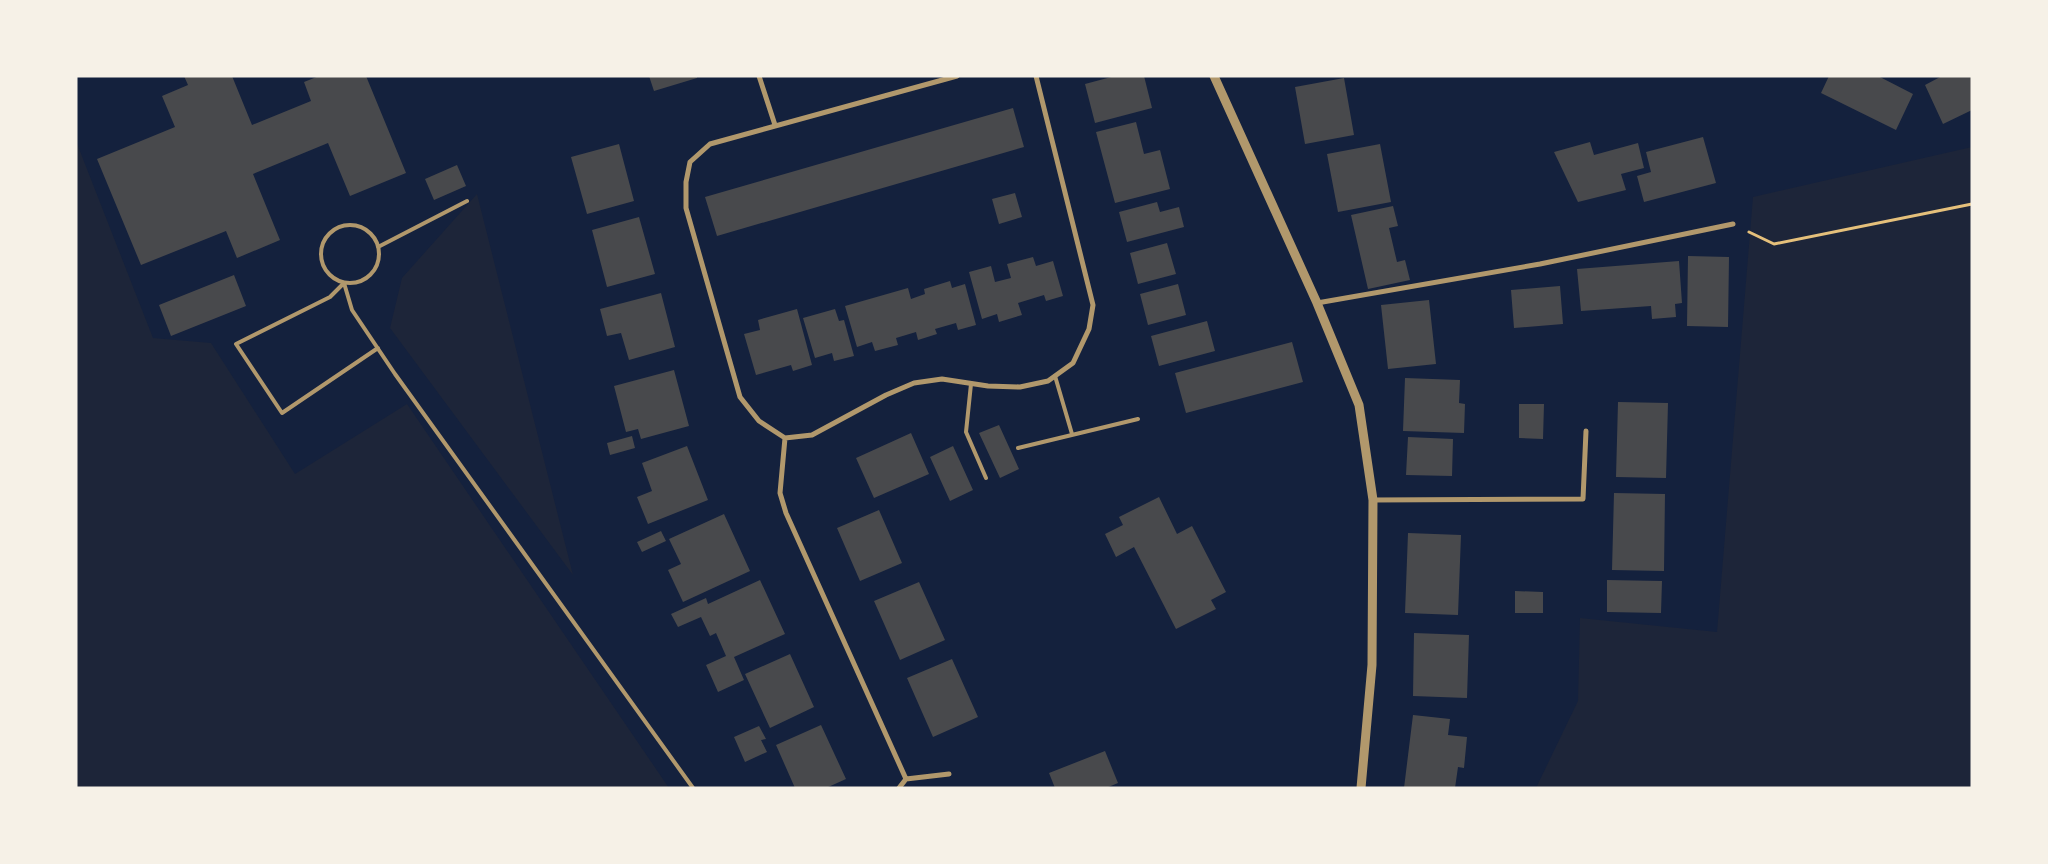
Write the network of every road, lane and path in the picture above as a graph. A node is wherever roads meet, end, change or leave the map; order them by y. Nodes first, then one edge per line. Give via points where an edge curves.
1 (759, 76) edge
2 (957, 76) edge
3 (1036, 76) edge
4 (1214, 76) edge
5 (775, 125) junction
6 (467, 201) dead end
7 (1972, 204) edge
8 (1733, 224) joint
9 (378, 247) junction
10 (344, 283) junction
11 (1318, 303) junction
12 (378, 348) junction
13 (1055, 376) junction
14 (971, 384) junction
15 (1138, 419) dead end
16 (1586, 431) dead end
17 (1072, 434) junction
18 (786, 438) junction
19 (1018, 448) dead end
20 (986, 478) dead end
21 (1373, 500) junction
22 (948, 774) dead end
23 (906, 778) junction
24 (693, 788) edge
25 (899, 788) edge
26 (1361, 788) edge

1 - 5 street
2 - 5 street
3 - 13 street via 1093,305 1089,329 1073,363
4 - 11 street
5 - 18 street via 710,144 690,162 686,208 740,397 758,421
6 - 9 lane
7 - 8 path via 1774,244
8 - 11 street via 1540,264
9 - 10 lane via 380,256 373,273 357,283
9 - 10 lane via 375,238 359,226 339,227 330,232 321,249 321,260 330,276
10 - 12 lane via 352,310
10 - 12 lane via 330,297 236,344 282,413
11 - 21 street via 1359,405
12 - 24 lane
13 - 14 street via 1048,381 1020,387
13 - 17 lane
14 - 18 street via 942,379 914,383 812,435
14 - 20 lane via 966,432
15 - 17 lane
16 - 21 street via 1583,499
17 - 19 lane
18 - 23 street via 780,493 786,513
21 - 26 street via 1372,665
22 - 23 street
23 - 25 street

